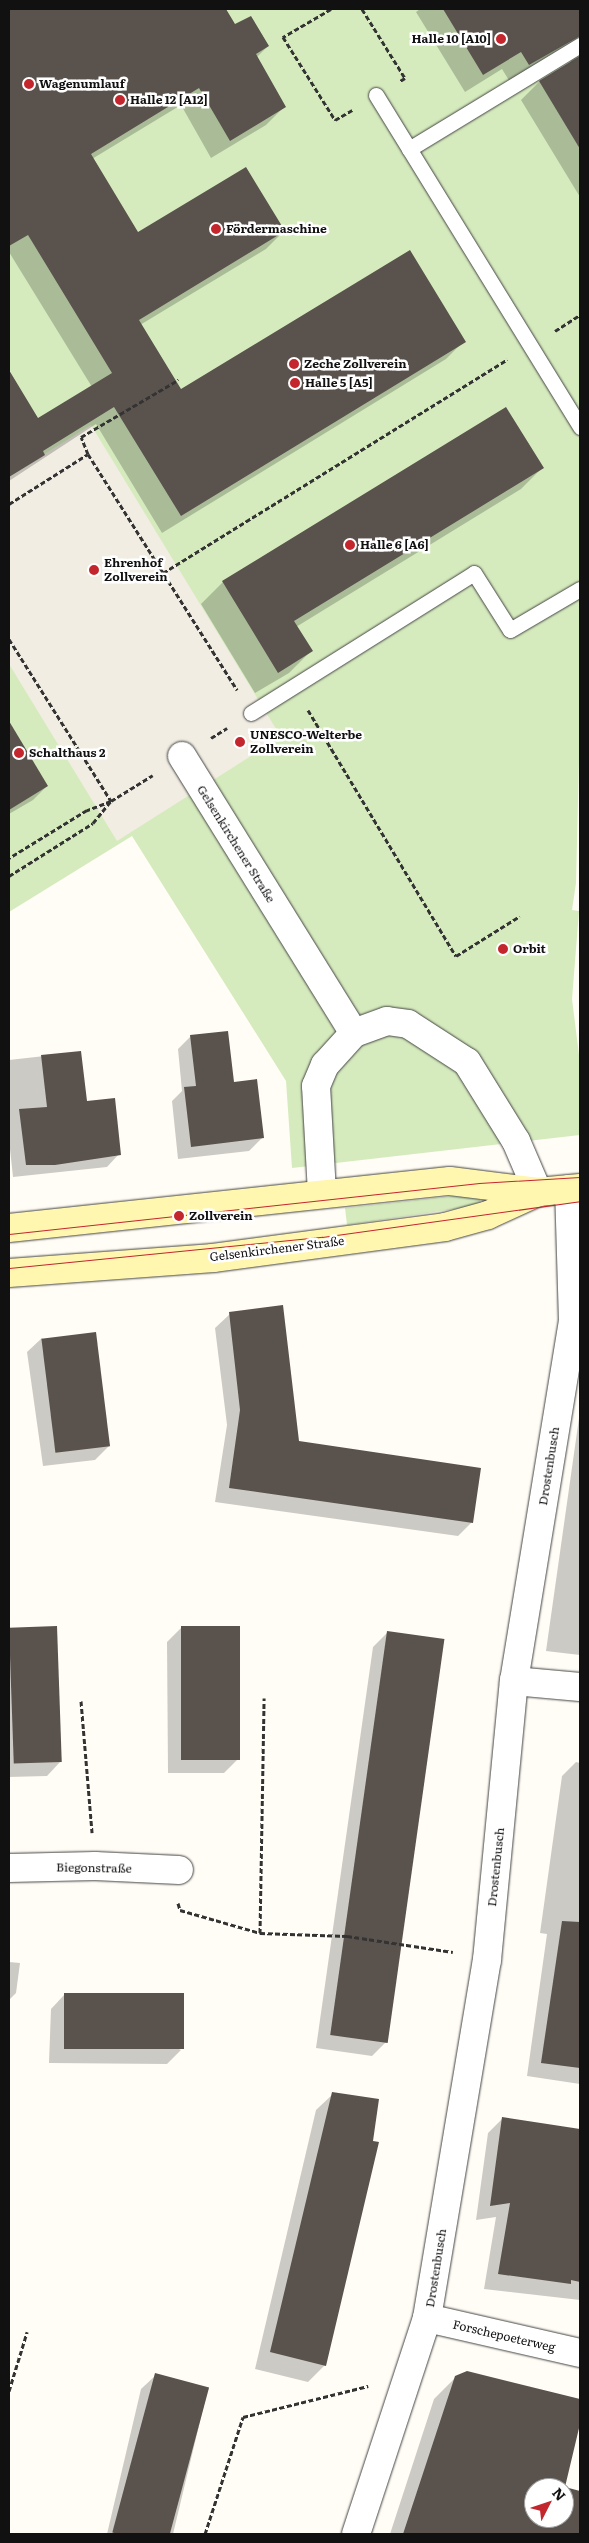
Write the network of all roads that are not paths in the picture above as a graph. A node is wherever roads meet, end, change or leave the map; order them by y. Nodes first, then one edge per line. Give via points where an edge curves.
1 (580, 45) edge
2 (376, 95) dead end
3 (409, 149) junction
4 (580, 427) edge
5 (580, 589) edge
6 (251, 713) road end
7 (182, 756) dead end
8 (354, 1033) junction
9 (575, 1189) edge
10 (538, 1192) junction
11 (322, 1193) junction
12 (9, 1228) edge
13 (9, 1273) edge
14 (514, 1681) junction
15 (580, 1687) edge
16 (9, 1868) edge
17 (174, 1871) road end
18 (428, 2318) junction
19 (580, 2353) edge
20 (356, 2534) edge

1 - 3 lane
2 - 3 lane
3 - 4 lane
5 - 6 lane via 510,630 474,573
7 - 8 street, Gelsenkirchener Straße
8 - 10 street via 387,1021 408,1024 467,1062 516,1141
8 - 11 street via 325,1065 316,1086
9 - 10 main road, Gelsenkirchener Straße
9 - 14 street, Drostenbusch via 573,1322
10 - 11 main road, Gelsenkirchener Straße via 450,1181
10 - 13 main road, Gelsenkirchener Straße via 488,1215 446,1227 213,1258
11 - 12 main road, Gelsenkirchener Straße
14 - 15 street
14 - 18 street, Drostenbusch via 487,1960
16 - 17 street, Biegonstraße via 95,1866
18 - 19 street, Forschepoeterweg
18 - 20 street, Drostenbusch

